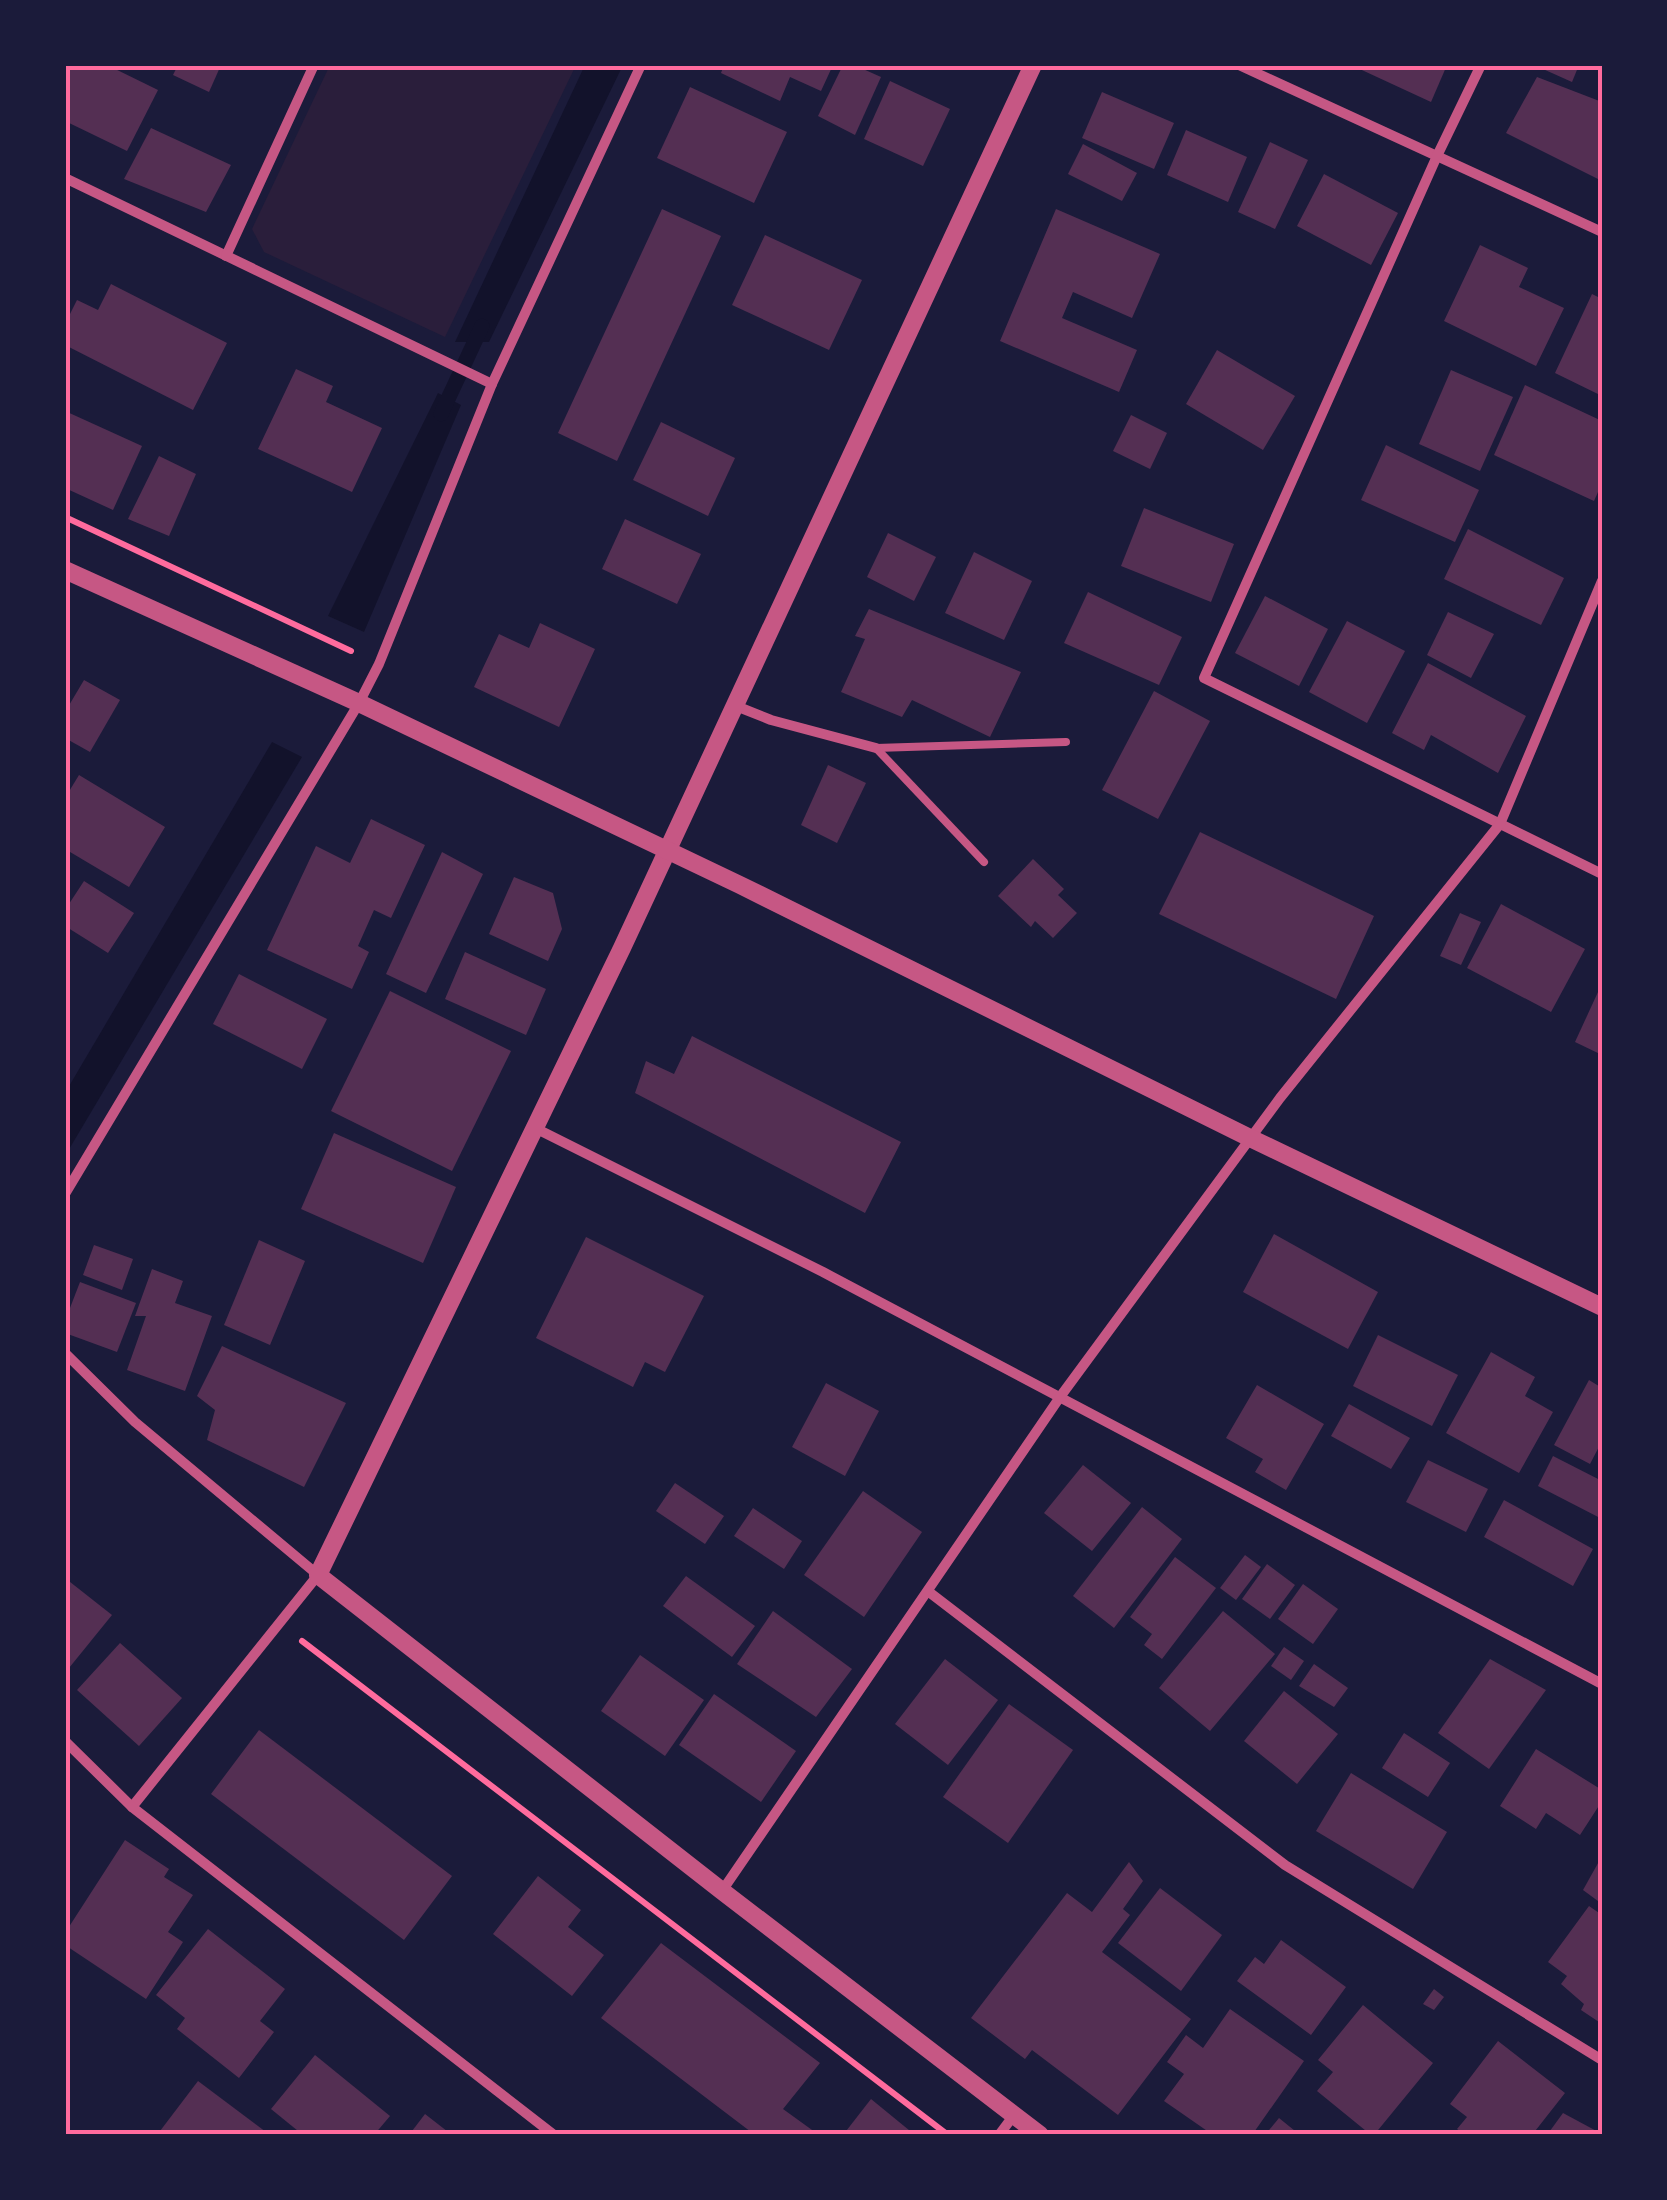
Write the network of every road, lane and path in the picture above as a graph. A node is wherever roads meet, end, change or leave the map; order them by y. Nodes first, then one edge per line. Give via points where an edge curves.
1 (314, 65) edge
2 (641, 65) edge
3 (1033, 65) edge
4 (1239, 65) edge
5 (1480, 65) edge
6 (1437, 156) junction
7 (65, 178) edge
8 (1602, 232) edge
9 (226, 256) junction
10 (490, 382) junction
11 (65, 516) edge
12 (65, 570) edge
13 (1602, 581) edge
14 (361, 656) dead end
15 (359, 703) junction
16 (736, 706) junction
17 (1066, 742) dead end
18 (876, 748) junction
19 (1500, 824) junction
20 (666, 850) junction
21 (984, 862) dead end
22 (1602, 874) edge
23 (535, 1128) junction
24 (1250, 1138) junction
25 (65, 1194) edge
26 (1602, 1307) edge
27 (65, 1352) edge
28 (1060, 1397) junction
29 (318, 1575) junction
30 (929, 1592) junction
31 (322, 1655) dead end
32 (1602, 1684) edge
33 (65, 1741) edge
34 (132, 1806) junction
35 (722, 1891) junction
36 (1602, 2060) edge
37 (1014, 2115) junction
38 (554, 2135) edge
39 (948, 2135) edge
40 (999, 2135) edge
41 (1040, 2135) edge

1 - 9 street
2 - 10 street
3 - 16 street
4 - 6 street
5 - 6 street
6 - 8 street
6 - 19 street via 1204,678
7 - 9 street
9 - 10 street
10 - 15 street
11 - 14 path
12 - 15 street
13 - 19 street
15 - 20 street
15 - 25 street
16 - 18 street
16 - 20 street
17 - 18 lane
18 - 21 lane
19 - 22 street
19 - 24 street
20 - 23 street
20 - 24 street
23 - 28 street
23 - 29 street
24 - 26 street
24 - 28 street
27 - 29 street via 134,1422
28 - 30 street
28 - 32 street
29 - 34 street
29 - 35 street
30 - 35 street
30 - 36 street via 1284,1866
31 - 39 path
33 - 34 street
34 - 38 street
35 - 37 street
37 - 40 street
37 - 41 street

